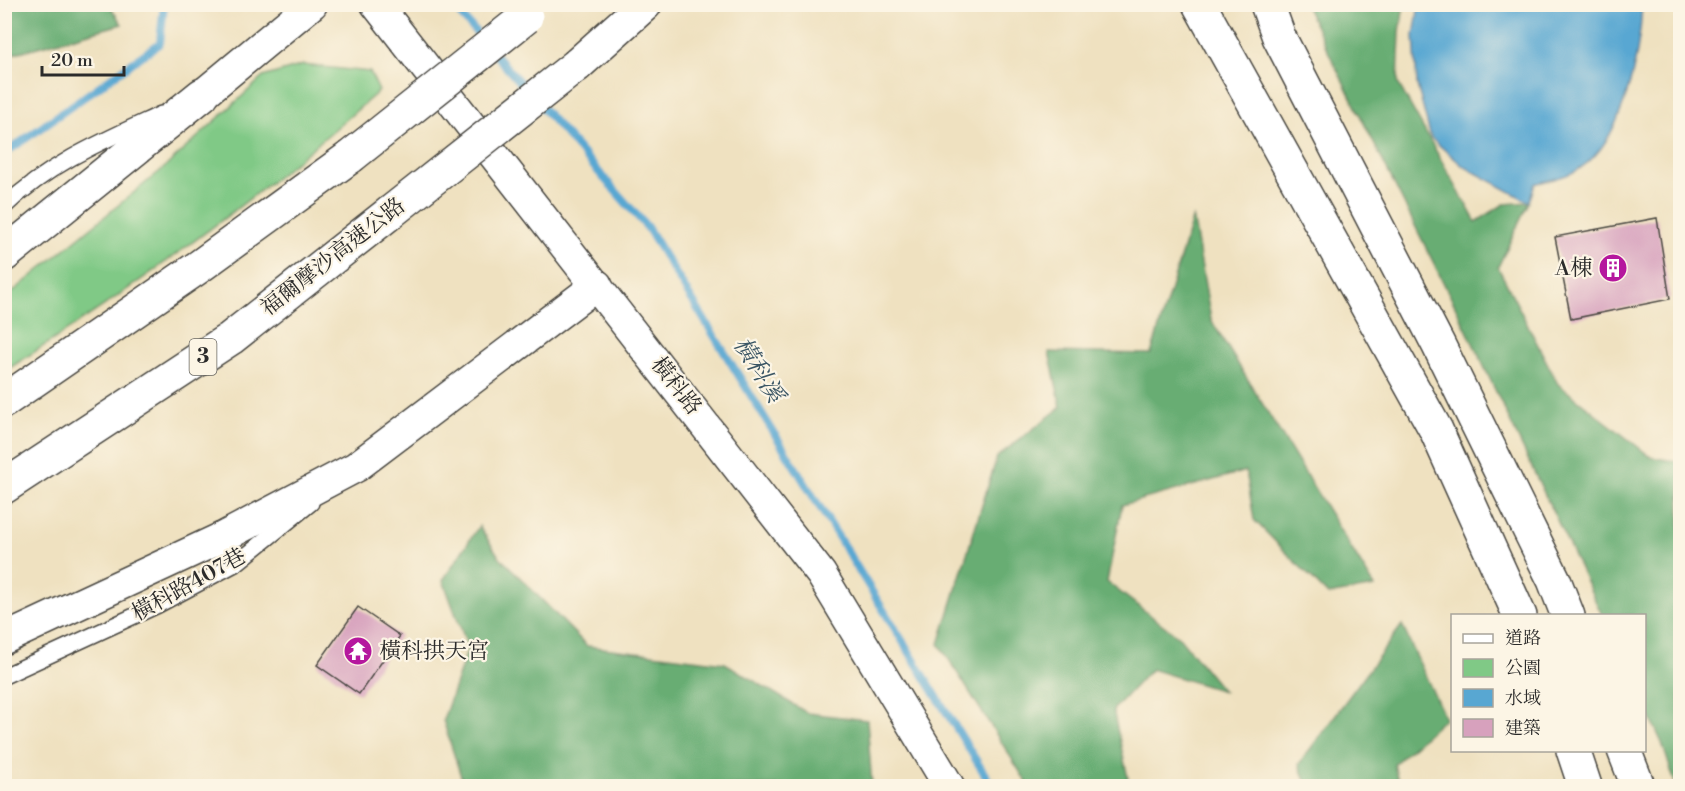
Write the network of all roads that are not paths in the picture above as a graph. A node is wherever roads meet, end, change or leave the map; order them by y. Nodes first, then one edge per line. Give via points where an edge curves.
1 (312, 4) edge
2 (376, 4) edge
3 (645, 4) edge
4 (1199, 4) edge
5 (1267, 4) edge
6 (535, 11) edge
7 (202, 95) junction
8 (4, 207) edge
9 (4, 255) edge
10 (597, 285) junction
11 (4, 401) edge
12 (356, 467) junction
13 (4, 487) edge
14 (1520, 614) edge
15 (1568, 614) edge
16 (4, 639) edge
17 (4, 676) edge
18 (1574, 752) edge
19 (1625, 752) edge
20 (949, 786) edge
21 (1585, 786) edge
22 (1638, 786) edge

1 - 7 street
2 - 10 street, 橫科路
3 - 13 highway, 福爾摩沙高速公路 / 3, bridge via 576,65 231,338
4 - 14 highway via 1436,430
5 - 15 highway via 1279,37 1438,344
6 - 11 highway, bridge via 350,157
7 - 8 lane via 81,151 49,170
7 - 9 highway
10 - 12 street
10 - 20 street, 橫科路 via 821,574
12 - 16 street via 203,547
12 - 17 lane, 橫科路407巷 via 237,563 158,605
18 - 21 highway
19 - 22 highway

